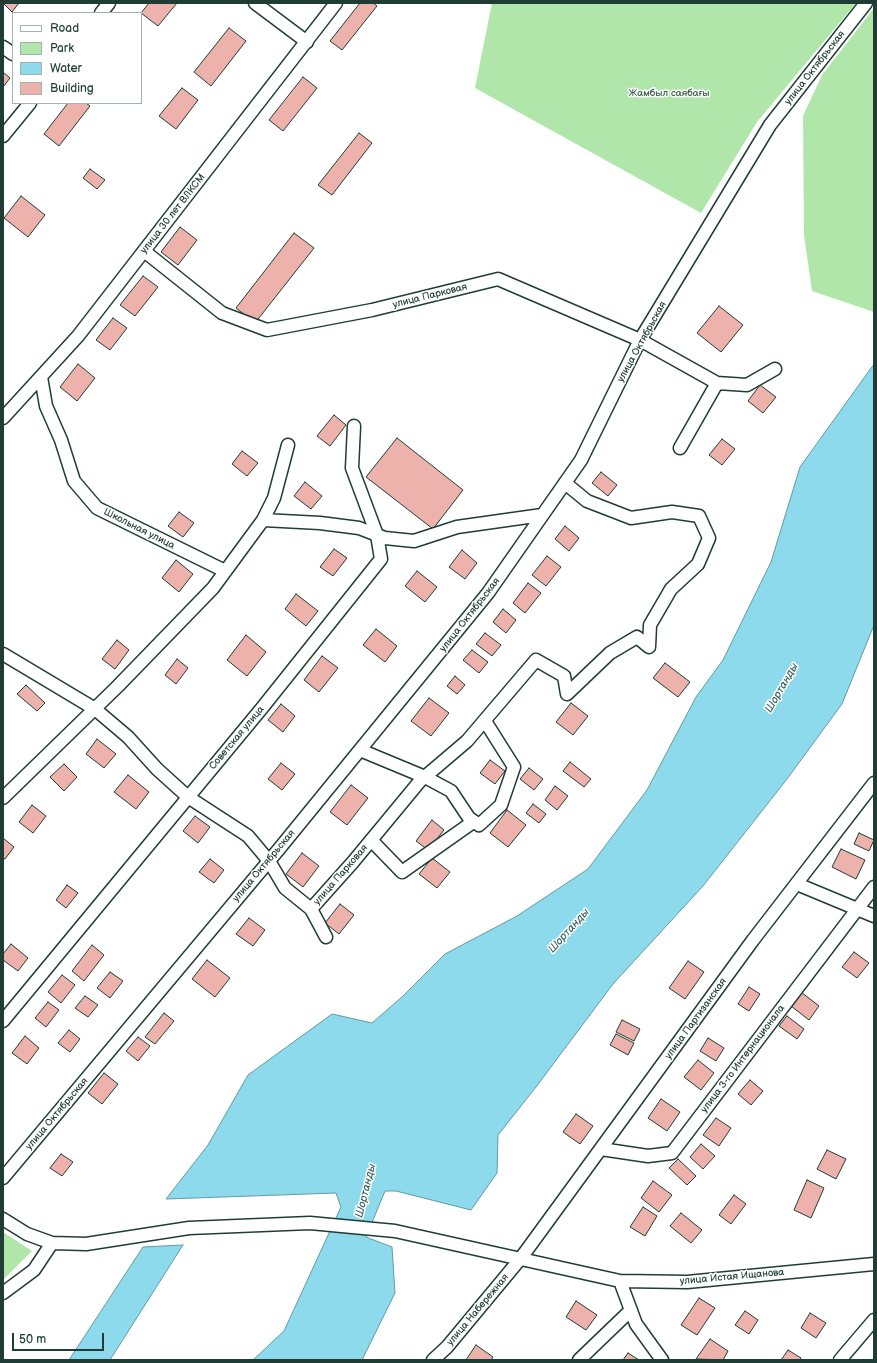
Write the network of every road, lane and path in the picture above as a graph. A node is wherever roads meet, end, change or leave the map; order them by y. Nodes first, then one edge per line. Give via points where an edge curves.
1 (109, 3) edge
2 (255, 3) edge
3 (336, 3) edge
4 (866, 3) edge
5 (102, 12) edge
6 (307, 42) junction
7 (3, 47) edge
8 (12, 53) edge
9 (29, 104) edge
10 (3, 136) edge
11 (144, 251) junction
12 (640, 340) junction
13 (775, 369) dead end
14 (41, 377) junction
15 (717, 383) junction
16 (3, 418) edge
17 (354, 426) dead end
18 (288, 445) dead end
19 (680, 448) dead end
20 (565, 483) junction
21 (542, 515) junction
22 (263, 520) junction
23 (377, 535) junction
24 (225, 571) junction
25 (3, 654) edge
26 (95, 708) junction
27 (485, 721) junction
28 (360, 750) junction
29 (425, 777) junction
30 (874, 783) edge
31 (188, 797) junction
32 (3, 798) edge
33 (474, 822) junction
34 (371, 840) junction
35 (269, 861) junction
36 (797, 884) junction
37 (874, 887) edge
38 (311, 909) junction
39 (858, 909) junction
40 (874, 916) edge
41 (326, 937) dead end
42 (3, 1021) edge
43 (601, 1149) junction
44 (3, 1178) edge
45 (3, 1219) edge
46 (52, 1243) junction
47 (521, 1258) junction
48 (874, 1264) edge
49 (620, 1281) junction
50 (3, 1293) edge
51 (631, 1310) junction
52 (874, 1320) edge
53 (433, 1360) edge
54 (579, 1360) edge
55 (662, 1360) edge
56 (840, 1360) edge

1 - 5 street
2 - 6 street
3 - 6 street, улица 30 лет ВЛКСМ
4 - 12 street, улица Октябрьская via 770,125
6 - 11 street, улица 30 лет ВЛКСМ
7 - 8 street
9 - 10 street
11 - 12 street, улица Парковая via 222,313 267,330 372,310 498,279
11 - 14 street, улица 30 лет ВЛКСМ via 78,336
12 - 15 street, улица Парковая
12 - 20 street, улица Октябрьская via 581,460
13 - 15 street, улица Парковая via 747,385
14 - 16 street, улица 30 лет ВЛКСМ
14 - 24 street, Школьная улица via 46,406 61,440 74,481 97,508
15 - 19 street
17 - 23 street, Советская улица via 352,468
18 - 22 street via 274,498
20 - 21 street, улица Октябрьская
20 - 27 street, улица Парковая via 587,501 631,518 672,512 699,516 709,538 698,564 671,589 650,625 649,647 637,637 610,653 567,694 564,676 536,660
21 - 23 street via 457,527 414,541
21 - 28 street, улица Октябрьская via 488,593
22 - 23 street via 359,528
22 - 24 street
23 - 31 street, Советская улица via 381,559
24 - 26 street via 213,588
25 - 26 street
26 - 31 street
26 - 32 street
27 - 29 street, улица Парковая via 467,741
27 - 33 street, улица Парковая via 514,767 501,806 479,825
28 - 29 street
28 - 35 street, улица Октябрьская
29 - 33 street via 451,791
29 - 34 street, улица Парковая
30 - 36 street, улица Партизанская
31 - 35 street via 248,836
31 - 42 street, Советская улица
33 - 34 street, улица Парковая via 402,872
34 - 38 street, улица Парковая
35 - 38 street via 285,888
35 - 44 street, улица Октябрьская
36 - 39 street
36 - 43 street, улица Партизанская
37 - 39 street, улица 3-го Интернационала
38 - 41 street
39 - 40 street
39 - 43 street, улица 3-го Интернационала via 672,1152 648,1156
43 - 47 street, улица Партизанская
45 - 46 street, улица Истая Ищанова via 27,1234
46 - 47 street, улица Истая Ищанова via 86,1244 189,1228 310,1223 396,1231
46 - 50 street via 34,1270
47 - 49 street, улица Истая Ищанова
47 - 53 street, улица Набережная via 447,1348
48 - 49 street, улица Истая Ищанова via 688,1282
49 - 51 street
51 - 54 street
51 - 55 street via 636,1324
52 - 56 street

